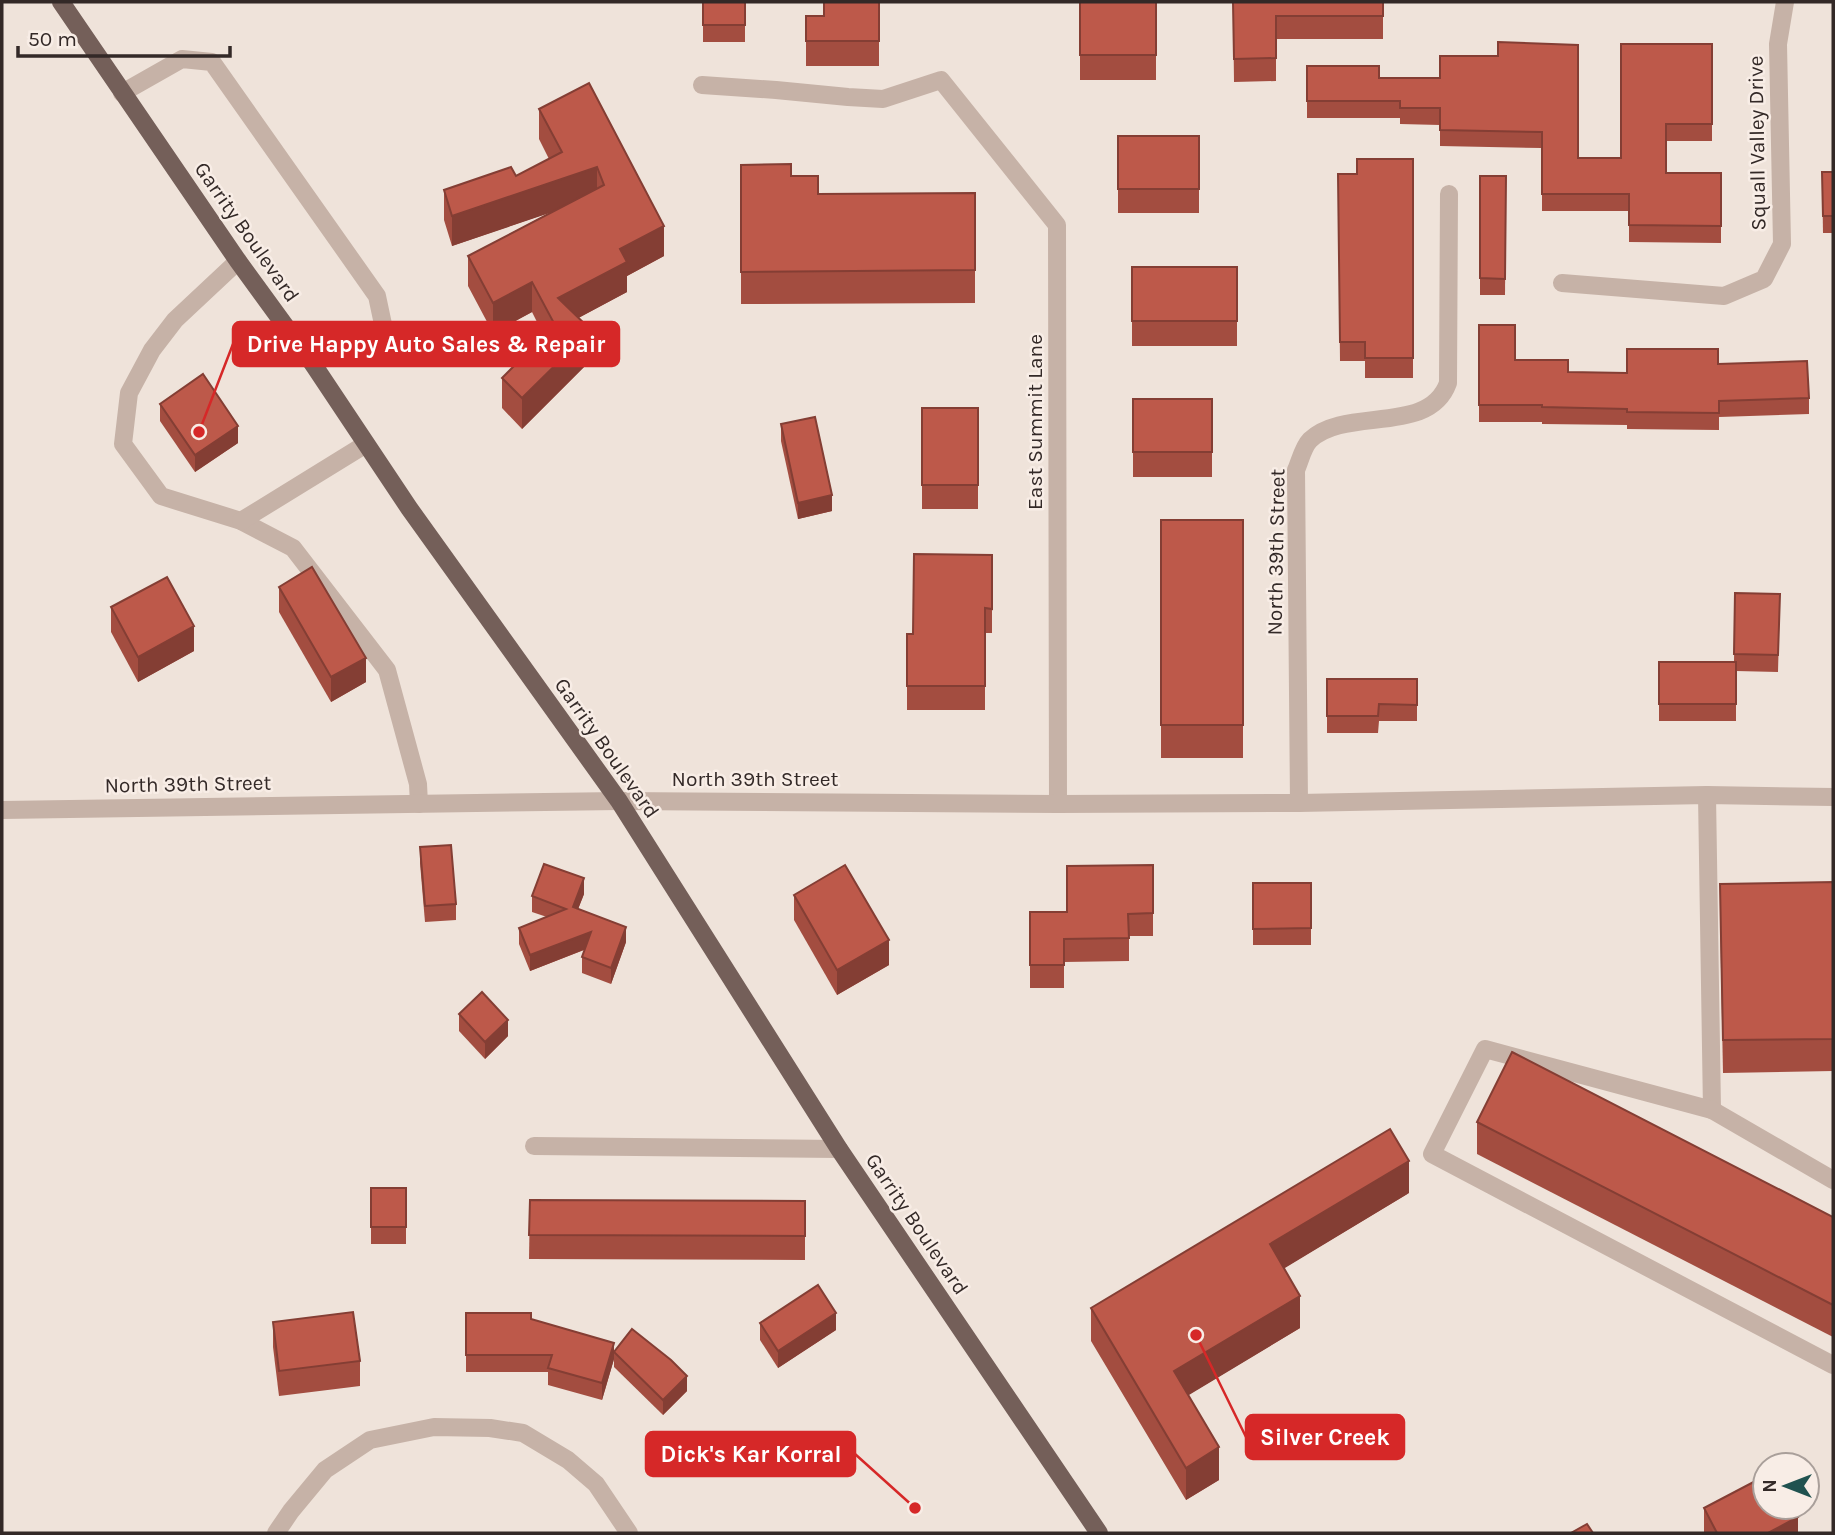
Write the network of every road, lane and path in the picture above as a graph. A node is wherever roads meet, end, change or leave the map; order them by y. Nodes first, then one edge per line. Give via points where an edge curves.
1 (61, 2) edge
2 (1785, 2) edge
3 (702, 85) dead end
4 (122, 93) junction
5 (1449, 194) dead end
6 (238, 261) junction
7 (1562, 283) dead end
8 (313, 365) junction
9 (366, 444) junction
10 (242, 521) junction
11 (1707, 795) junction
12 (1833, 797) edge
13 (619, 801) junction
14 (1299, 803) junction
15 (419, 804) junction
16 (1058, 804) junction
17 (2, 810) edge
18 (1712, 1110) junction
19 (534, 1146) dead end
20 (839, 1149) junction
21 (1833, 1180) edge
22 (1833, 1365) edge
23 (276, 1533) edge
24 (629, 1533) edge
25 (1098, 1533) edge

1 - 4 main road, Garrity Boulevard
2 - 7 street, Squall Valley Drive via 1778,44 1782,244 1764,279 1724,296
3 - 16 street, East Summit Lane via 883,99 941,80 1057,225
4 - 6 main road, Garrity Boulevard
4 - 8 street via 182,59 212,62 377,296 384,328
5 - 14 street, North 39th Street via 1448,383 1443,396 1421,412 1328,428 1308,442 1296,470
6 - 8 main road, Garrity Boulevard
6 - 10 street via 176,320 152,350 129,393 123,444 161,496
8 - 9 main road, Garrity Boulevard
9 - 10 street
9 - 13 main road, Garrity Boulevard
10 - 15 street via 293,548 387,670 418,784
11 - 12 street, North 39th Street
11 - 14 street, North 39th Street
11 - 18 street
13 - 15 street, North 39th Street
13 - 16 street, North 39th Street
13 - 20 main road, Garrity Boulevard
14 - 16 street, North 39th Street
15 - 17 street, North 39th Street
18 - 21 street
18 - 22 street via 1485,1049 1432,1154
19 - 20 street
20 - 25 main road, Garrity Boulevard
23 - 24 street via 325,1470 370,1440 434,1427 523,1433 596,1483

